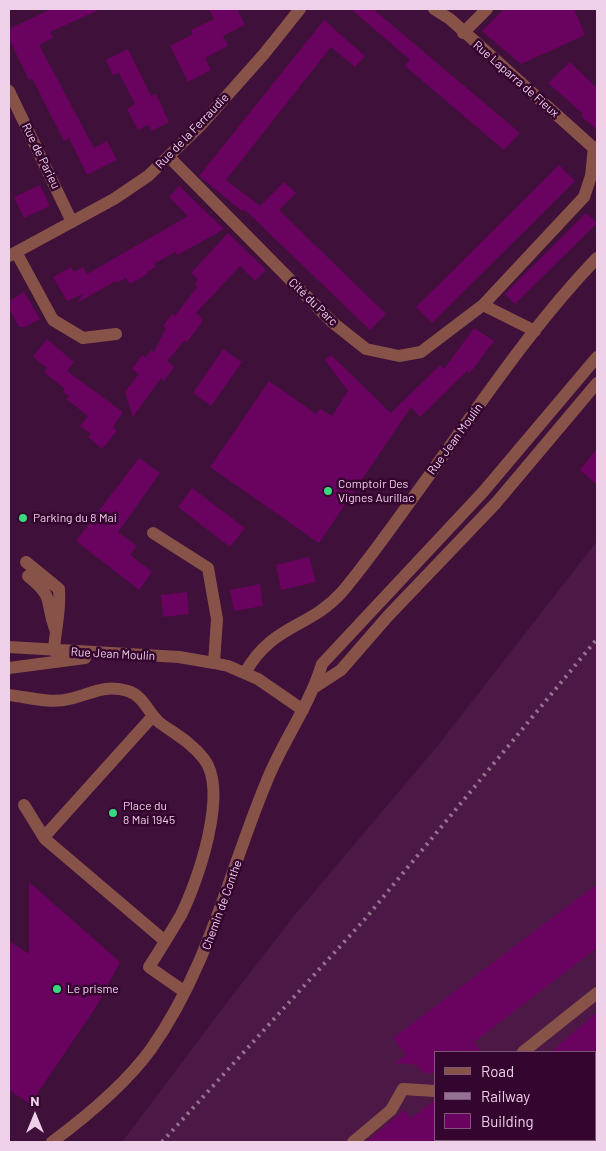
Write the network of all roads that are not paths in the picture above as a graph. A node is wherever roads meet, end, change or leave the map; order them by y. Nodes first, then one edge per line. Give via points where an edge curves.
1 (300, 9) edge
2 (434, 9) edge
3 (487, 9) edge
4 (463, 33) junction
5 (9, 91) edge
6 (595, 149) edge
7 (169, 157) junction
8 (72, 222) junction
9 (12, 254) edge
10 (597, 258) edge
11 (483, 305) junction
12 (535, 331) junction
13 (116, 334) dead end
14 (597, 357) edge
15 (597, 383) edge
16 (153, 533) dead end
17 (26, 562) dead end
18 (28, 576) dead end
19 (55, 630) junction
20 (9, 648) edge
21 (54, 651) junction
22 (110, 654) junction
23 (214, 663) junction
24 (9, 668) edge
25 (244, 673) junction
26 (315, 687) junction
27 (9, 695) edge
28 (303, 710) junction
29 (153, 716) junction
30 (24, 805) dead end
31 (44, 836) junction
32 (165, 940) junction
33 (185, 992) junction
34 (597, 993) edge
35 (524, 1051) edge
36 (434, 1091) edge
37 (98, 1104) junction
38 (52, 1142) edge
39 (62, 1142) edge
40 (353, 1142) edge

1 - 7 street, Rue de la Ferraudie via 258,61
2 - 4 street, Rue Laparra de Fieux
3 - 4 street
4 - 6 street, Rue Laparra de Fieux
5 - 8 street, Rue de Parieu
6 - 11 street, Cité du Parc via 584,198
7 - 8 street, Rue de la Ferraudie via 127,190
7 - 11 street, Cité du Parc via 332,322 366,349 399,356 421,352
8 - 9 street, Rue de la Ferraudie
9 - 13 street via 53,320 82,338
10 - 12 street, Rue Jean Moulin
11 - 12 street
12 - 25 street, Rue Jean Moulin via 341,593 319,613 268,642
14 - 26 street, Chemin de Conthe via 483,492 322,664
15 - 26 street via 496,503 341,670
16 - 23 street via 208,568 217,619
17 - 19 street via 59,589
18 - 19 street via 44,589
19 - 21 street
20 - 21 street, Rue Jean Moulin
21 - 22 street, Rue Jean Moulin
22 - 23 street, Rue Jean Moulin via 179,657
22 - 24 street
23 - 25 street, Rue Jean Moulin
25 - 28 street, Rue Jean Moulin
26 - 28 street, Chemin de Conthe
27 - 29 street via 53,701 69,700 96,689 116,689 130,692 141,700
28 - 33 street, Chemin de Conthe via 266,783 207,948
29 - 31 street
29 - 32 street via 204,759 214,780 209,830 194,884
30 - 31 street
31 - 32 street
32 - 33 street via 149,967
33 - 37 street, Chemin de Conthe via 151,1050
34 - 35 street
36 - 40 street via 403,1089 392,1110
37 - 38 street, Chemin de Conthe
37 - 39 street, Chemin de Conthe

